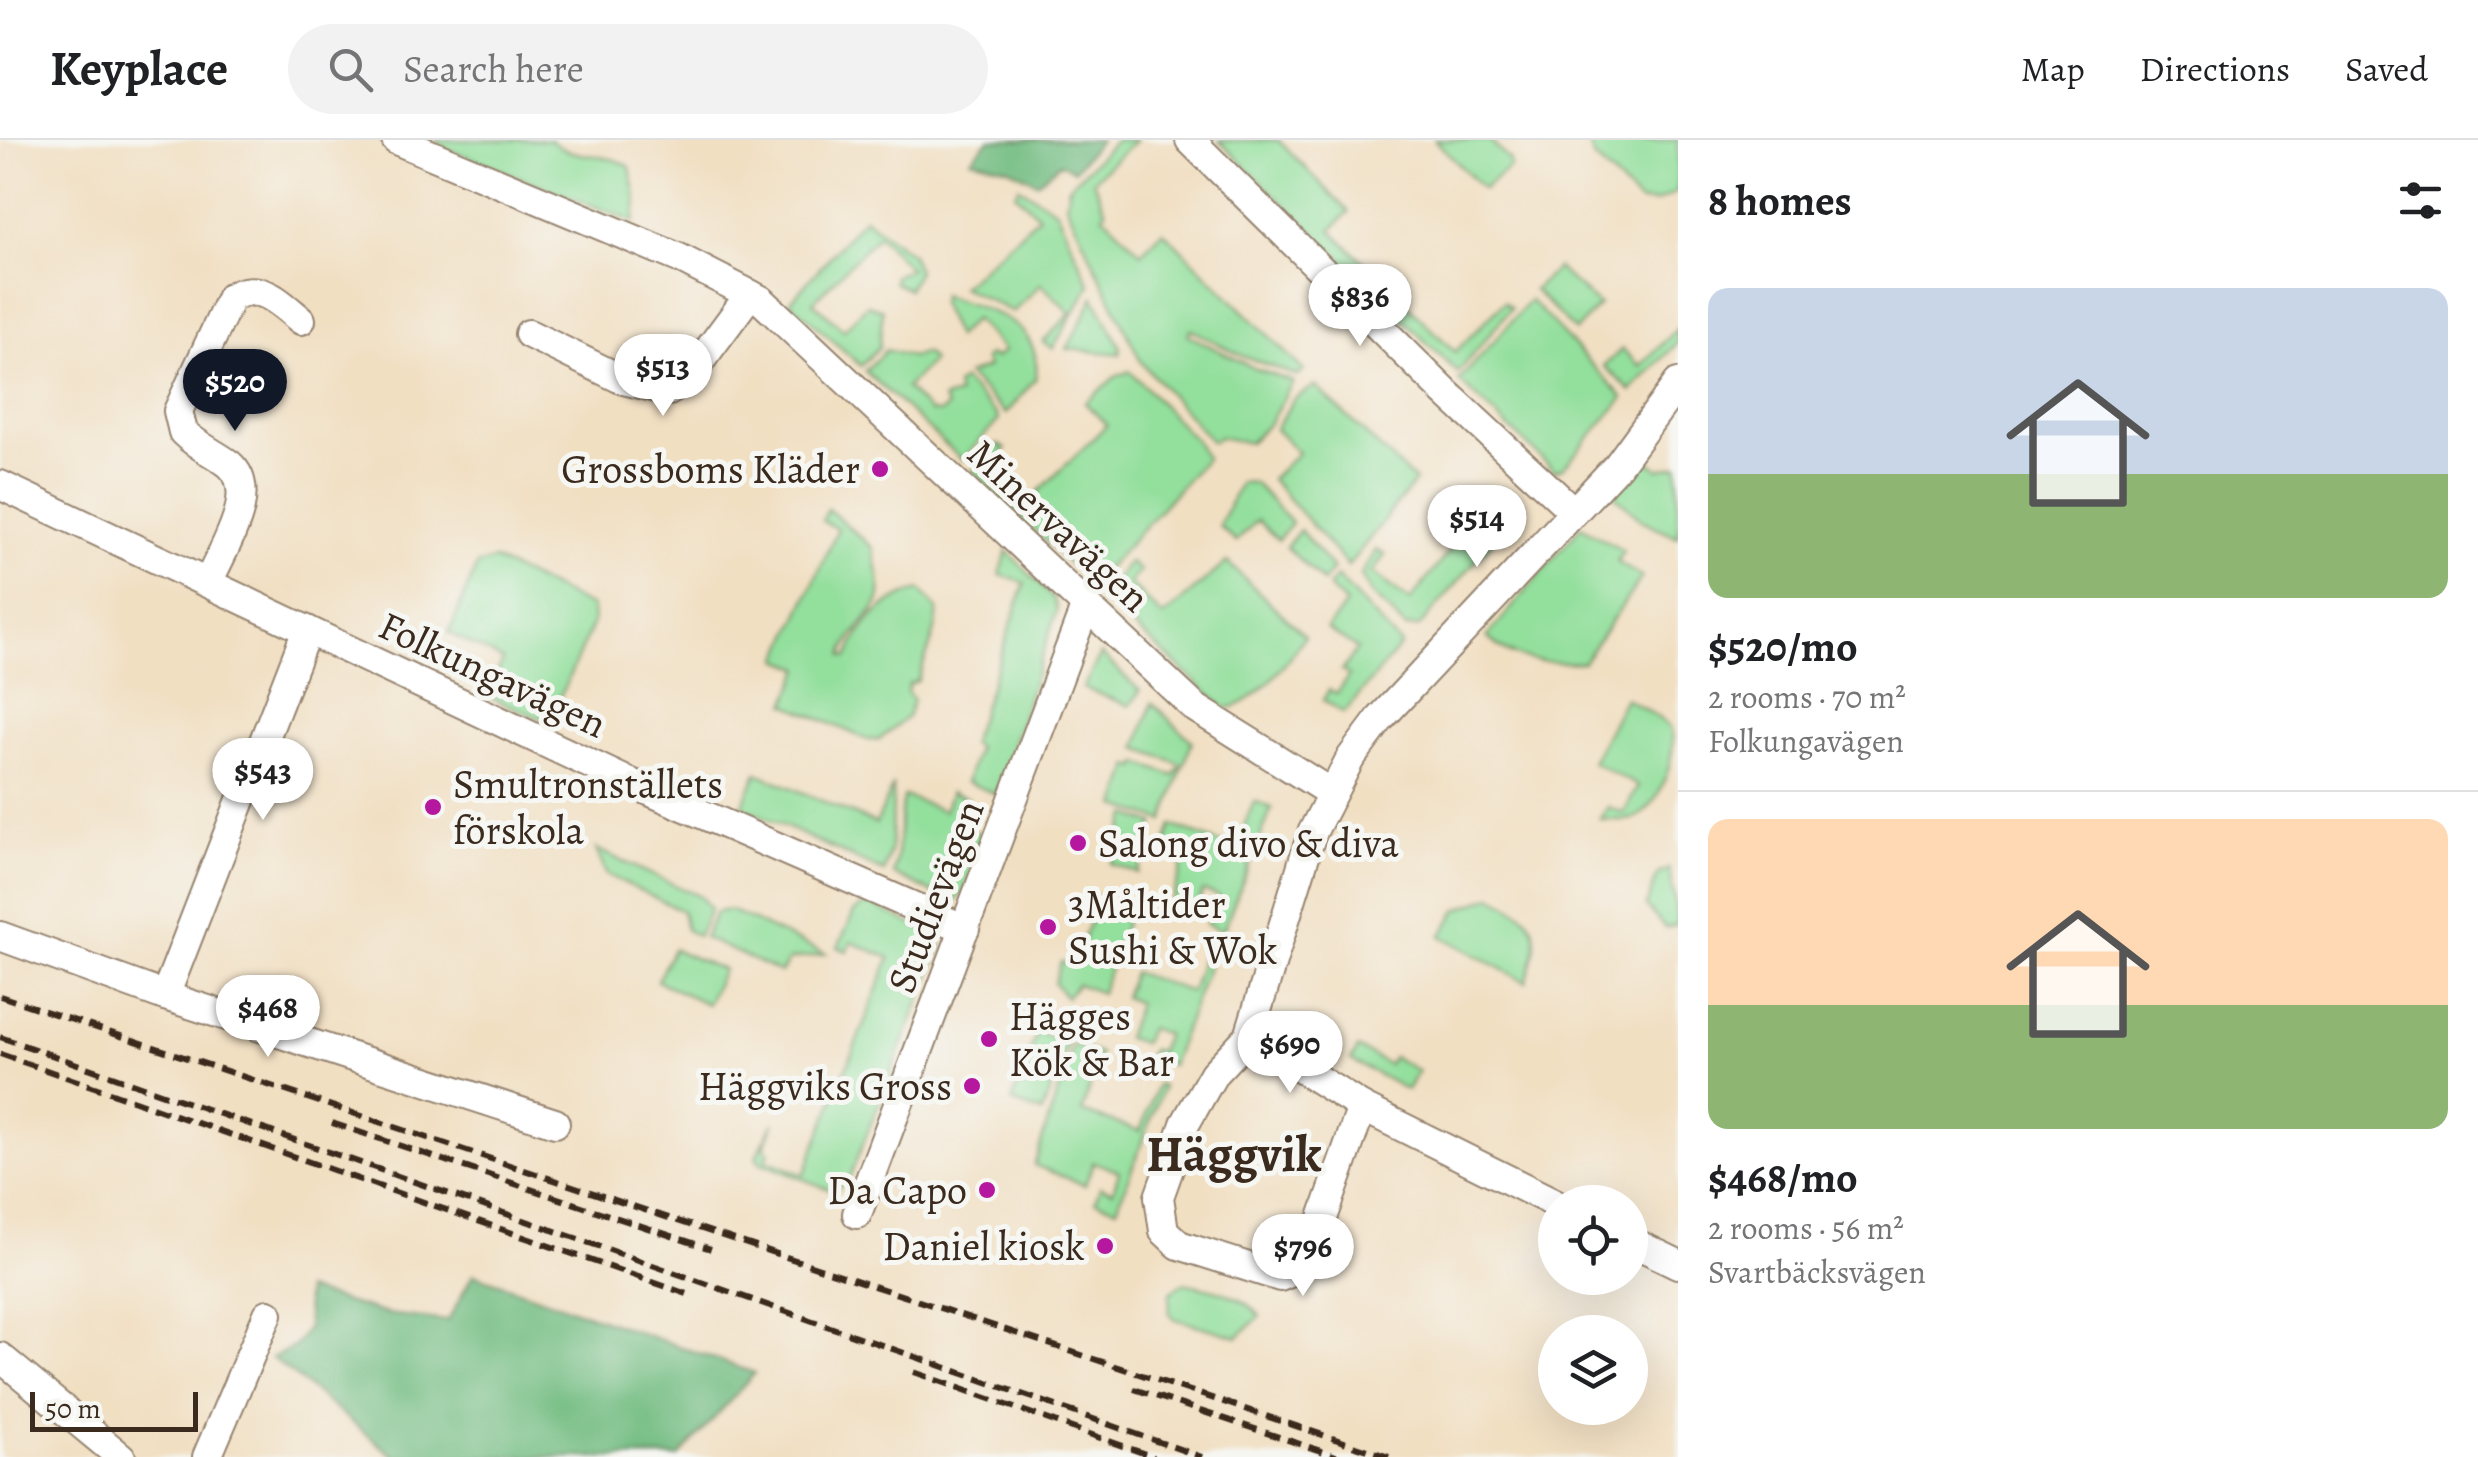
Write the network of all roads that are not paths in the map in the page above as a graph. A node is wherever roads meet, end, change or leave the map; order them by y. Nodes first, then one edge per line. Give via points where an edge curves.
1 (396, 140) edge
2 (1190, 140) edge
3 (433, 148) edge
4 (750, 294) junction
5 (301, 320) dead end
6 (529, 334) dead end
7 (1678, 383) edge
8 (0, 485) edge
9 (1573, 511) junction
10 (208, 581) junction
11 (1086, 606) junction
12 (307, 630) junction
13 (1330, 793) junction
14 (966, 928) junction
15 (0, 936) edge
16 (165, 996) junction
17 (1249, 1036) junction
18 (1362, 1107) junction
19 (554, 1122) dead end
20 (1538, 1195) edge
21 (857, 1214) dead end
22 (1648, 1250) edge
23 (1678, 1264) edge
24 (268, 1314) dead end
25 (0, 1357) edge
26 (122, 1457) edge
27 (207, 1457) edge

1 - 3 street, Minervavägen
2 - 9 street
3 - 4 street, Minervavägen
4 - 6 street via 690,375 669,391 623,380
4 - 11 street, Minervavägen
5 - 10 street via 268,293 232,297 178,411 184,432 230,465 241,483 241,504
7 - 9 street via 1618,465
8 - 10 street, Folkungavägen
9 - 13 street via 1380,720
10 - 12 street, Folkungavägen
11 - 13 street, Minervavägen via 1194,707
11 - 14 street, Studievägen
12 - 14 street, Folkungavägen via 624,780
12 - 16 street
13 - 17 street via 1305,852
14 - 21 street, Studievägen
15 - 16 street
16 - 19 street
17 - 18 street
17 - 18 street via 1214,1074 1184,1124 1160,1197 1164,1231 1179,1245 1280,1277 1294,1271 1310,1255
18 - 20 street
22 - 23 street
24 - 27 street
25 - 26 street

